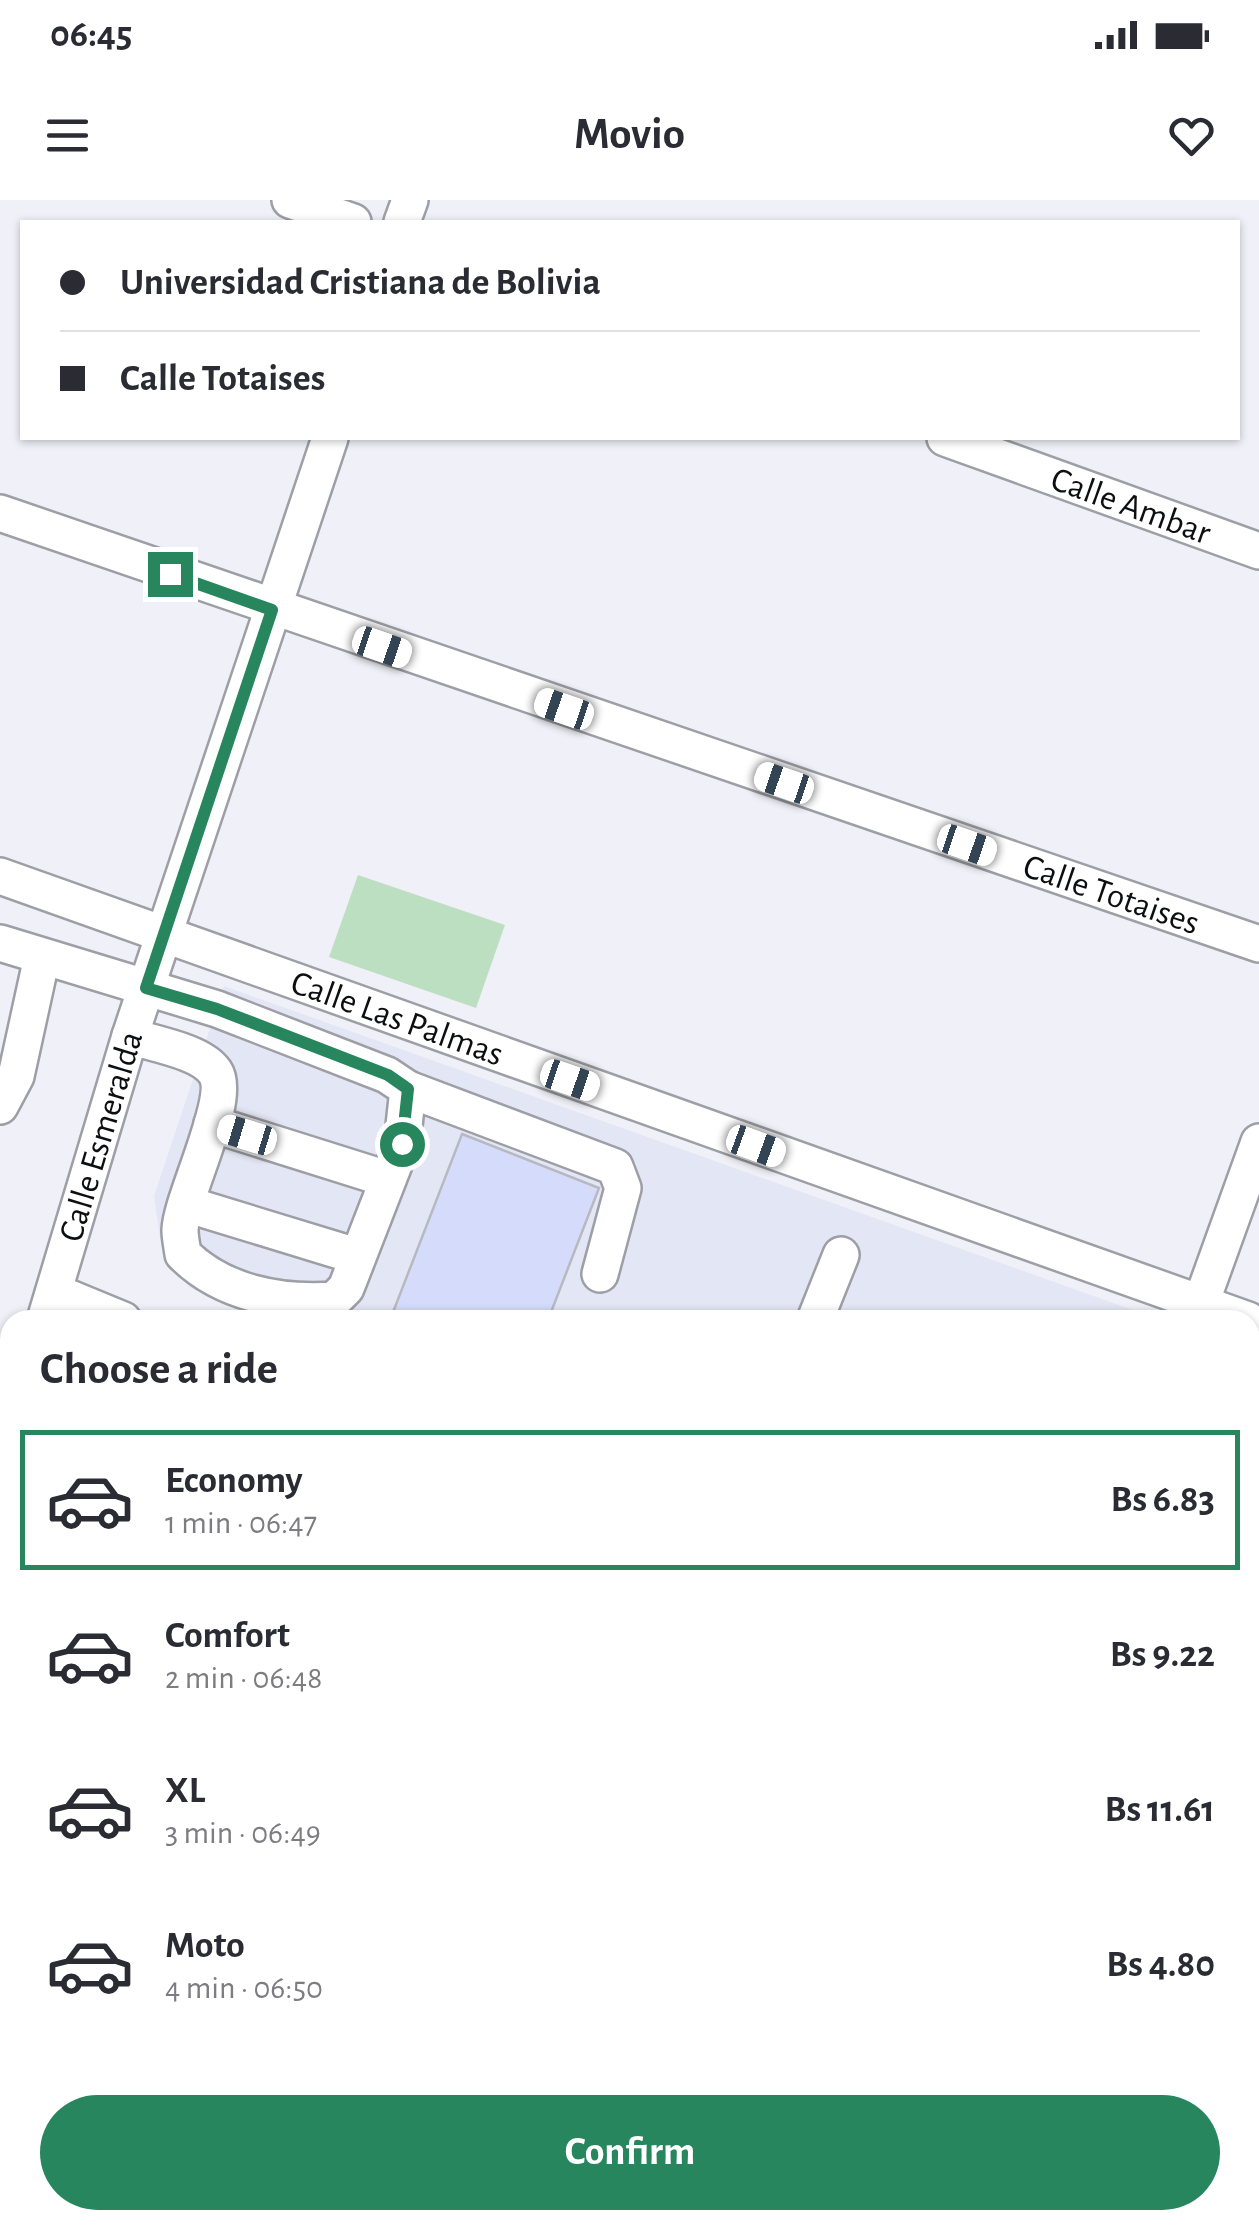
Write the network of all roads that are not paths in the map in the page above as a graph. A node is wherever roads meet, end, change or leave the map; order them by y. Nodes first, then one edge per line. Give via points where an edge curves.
1 (290, 200) edge
2 (347, 220) edge
3 (329, 440) edge
4 (951, 440) edge
5 (0, 513) edge
6 (1259, 552) edge
7 (272, 610) junction
8 (0, 876) edge
9 (162, 936) junction
10 (0, 942) edge
11 (1259, 944) edge
12 (42, 957) junction
13 (146, 988) junction
14 (130, 1036) junction
15 (408, 1089) junction
16 (0, 1106) edge
17 (212, 1124) junction
18 (1259, 1142) edge
19 (388, 1179) junction
20 (186, 1204) junction
21 (841, 1255) dead end
22 (356, 1256) junction
23 (600, 1274) dead end
24 (1202, 1304) junction
25 (50, 1306) edge
26 (819, 1310) edge
27 (1220, 1310) edge

1 - 2 street
3 - 7 street, Calle Esmeralda
4 - 6 street, Calle Ambar
5 - 7 street, Calle Totaises
7 - 9 street, Calle Esmeralda
7 - 11 street, Calle Totaises
8 - 9 street, Calle Las Palmas
9 - 13 street, Calle Esmeralda
9 - 24 street, Calle Las Palmas
10 - 12 street
12 - 13 street
12 - 16 street via 16,1076
13 - 14 street, Calle Esmeralda
13 - 15 street via 234,1015 388,1075
14 - 17 street via 215,1072
14 - 25 street, Calle Esmeralda
15 - 19 street via 402,1144
15 - 23 street via 615,1167 623,1188
17 - 19 street
17 - 20 street
18 - 24 street
19 - 22 street
20 - 22 street
20 - 22 street via 184,1254 221,1282 265,1296 334,1300 346,1288
21 - 26 street
24 - 27 street, Calle Las Palmas

